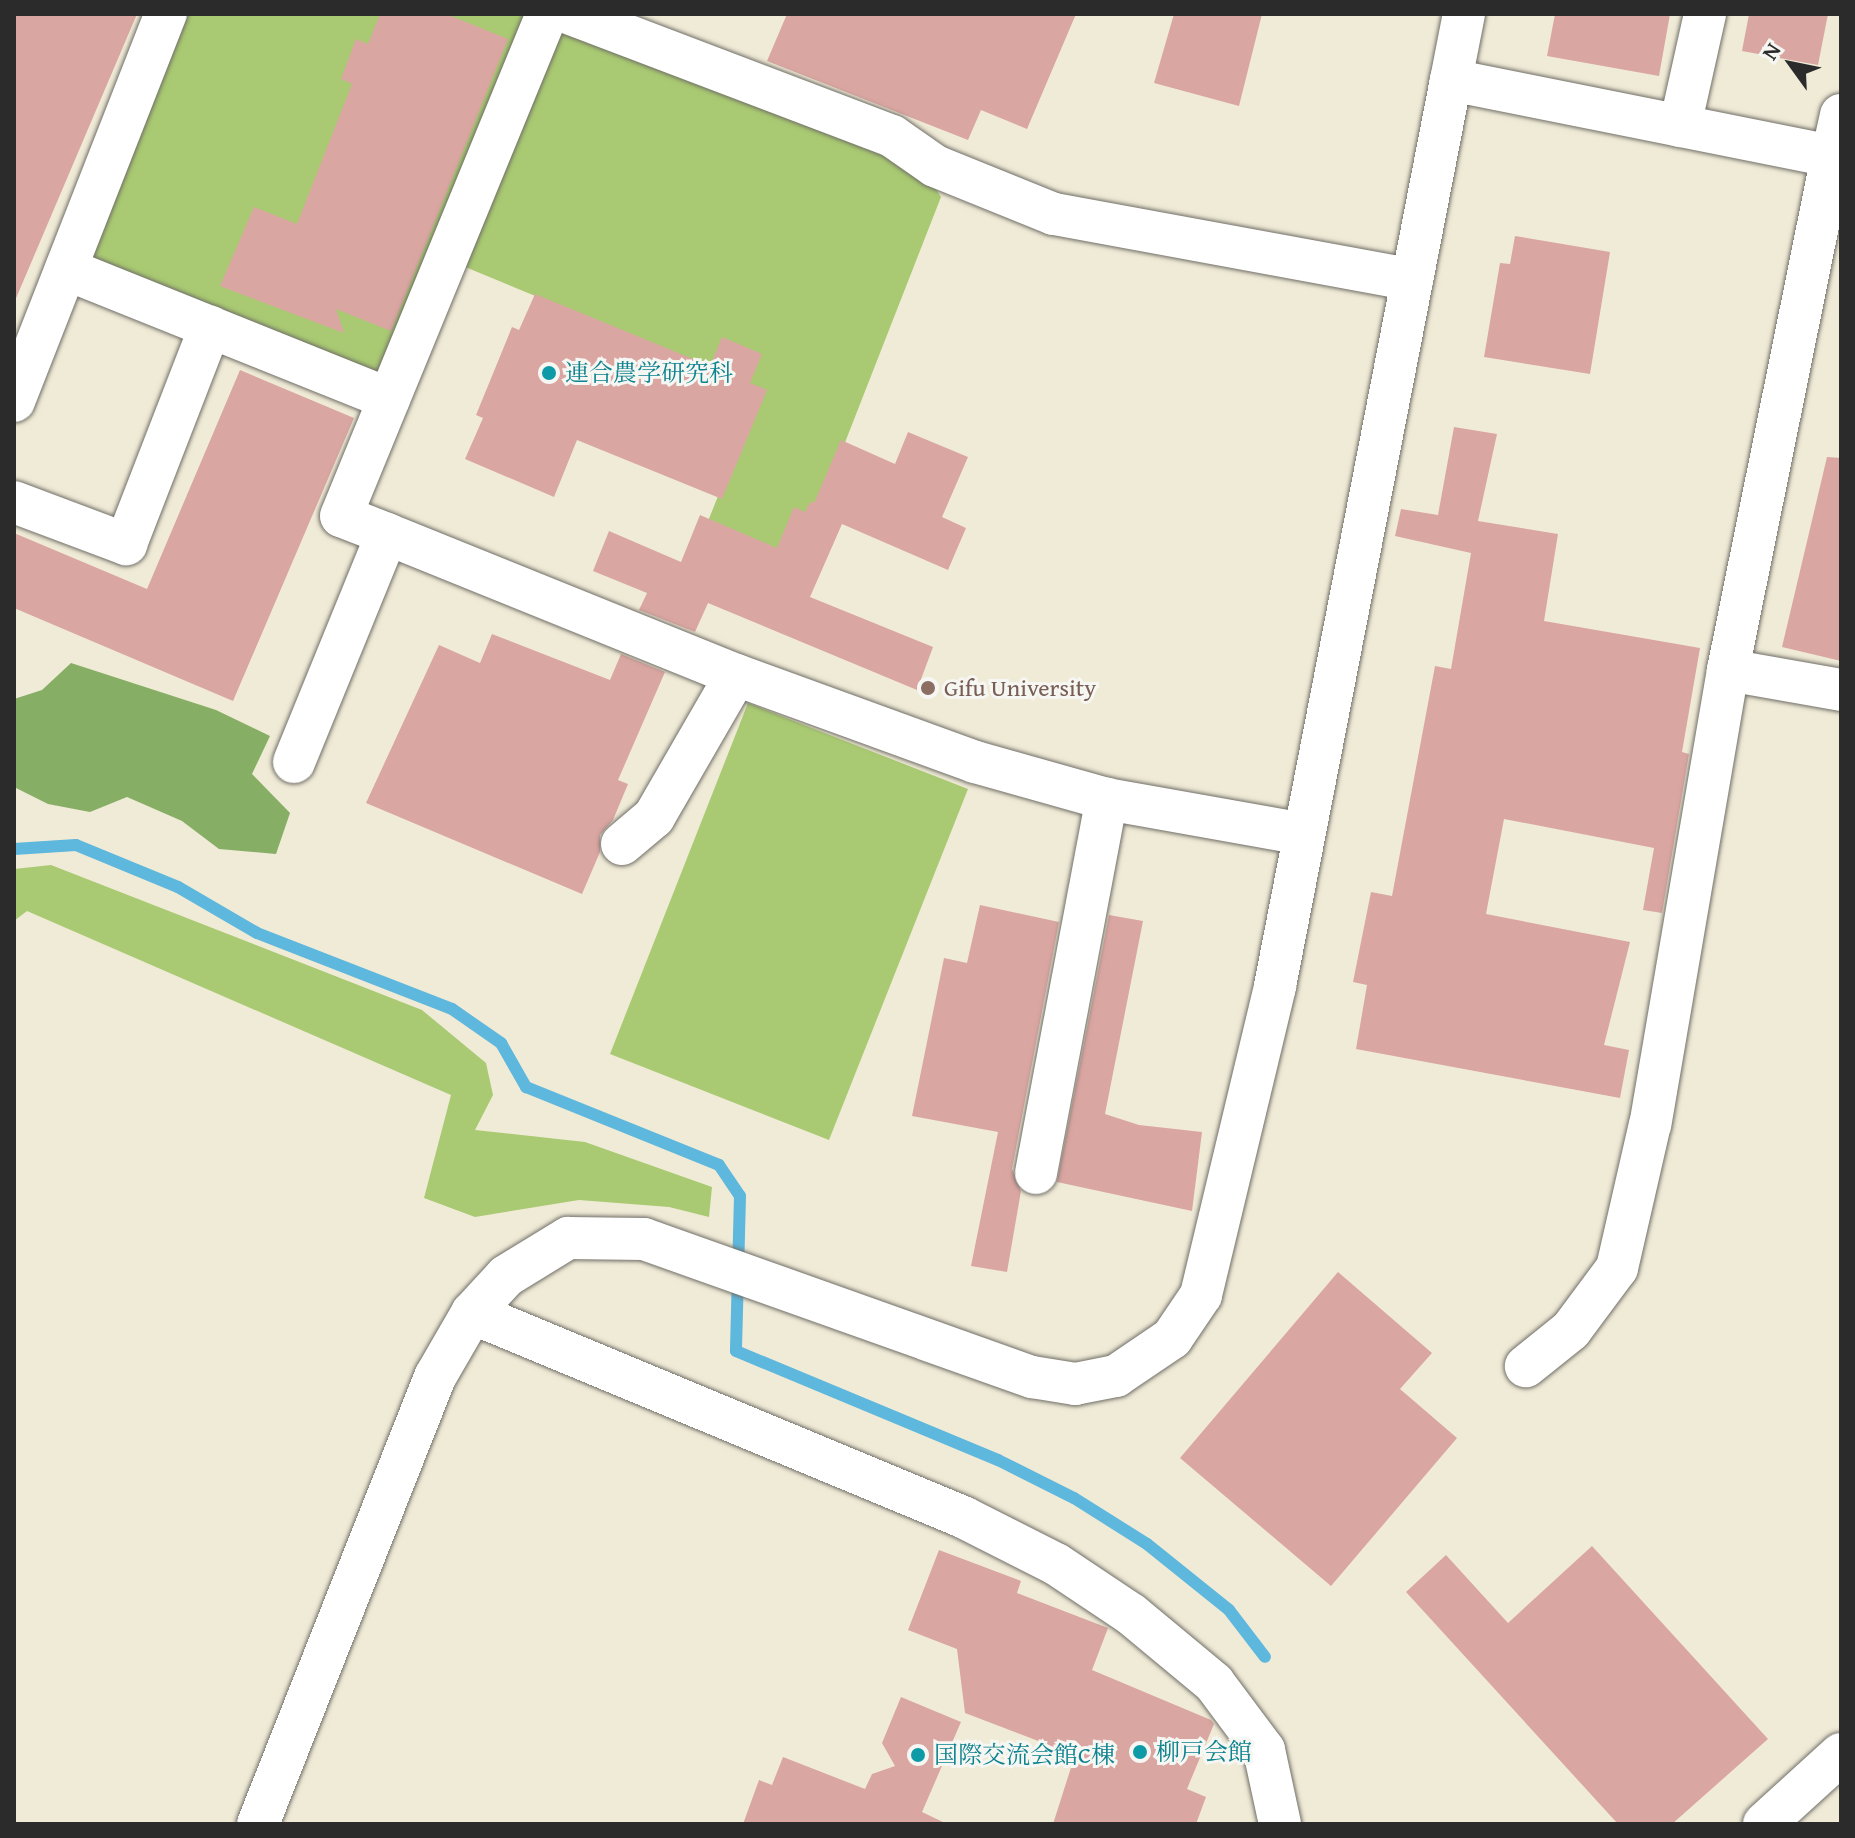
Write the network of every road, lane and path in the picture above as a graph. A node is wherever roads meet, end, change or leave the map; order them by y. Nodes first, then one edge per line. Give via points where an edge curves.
1 (166, 14) edge
2 (547, 14) edge
3 (571, 14) edge
4 (1464, 14) edge
5 (1705, 14) edge
6 (1451, 80) junction
7 (1841, 115) edge
8 (1680, 126) junction
9 (1837, 157) edge
10 (66, 269) junction
11 (1412, 280) junction
12 (210, 327) junction
13 (389, 399) junction
14 (14, 401) edge
15 (14, 502) edge
16 (387, 534) junction
17 (1728, 670) junction
18 (736, 675) junction
19 (1841, 690) edge
20 (294, 762) dead end
21 (1107, 799) junction
22 (1304, 834) junction
23 (622, 844) dead end
24 (1036, 1173) dead end
25 (472, 1313) junction
26 (1526, 1366) dead end
27 (1841, 1754) edge
28 (258, 1824) edge
29 (1280, 1824) edge
30 (1764, 1824) edge

1 - 10 street
2 - 13 street
3 - 11 street via 892,136 935,166 1054,214
4 - 6 street
5 - 8 street
6 - 8 street
6 - 11 street
7 - 9 street
8 - 9 street
9 - 17 street
10 - 12 street
10 - 14 street
11 - 22 street
12 - 13 street
12 - 15 street via 126,544
13 - 16 street via 341,516
16 - 18 street
16 - 20 street
17 - 19 street
17 - 26 street via 1650,1124 1617,1268 1571,1330
18 - 21 street via 975,762
18 - 23 street via 654,817
21 - 22 street
21 - 24 street
22 - 25 street via 1275,986 1201,1295 1172,1338 1116,1376 1075,1384 1032,1377 644,1239 568,1238 506,1276
25 - 28 street via 435,1377
25 - 29 street via 963,1517 1056,1564 1131,1614 1214,1683 1264,1750
27 - 30 street

